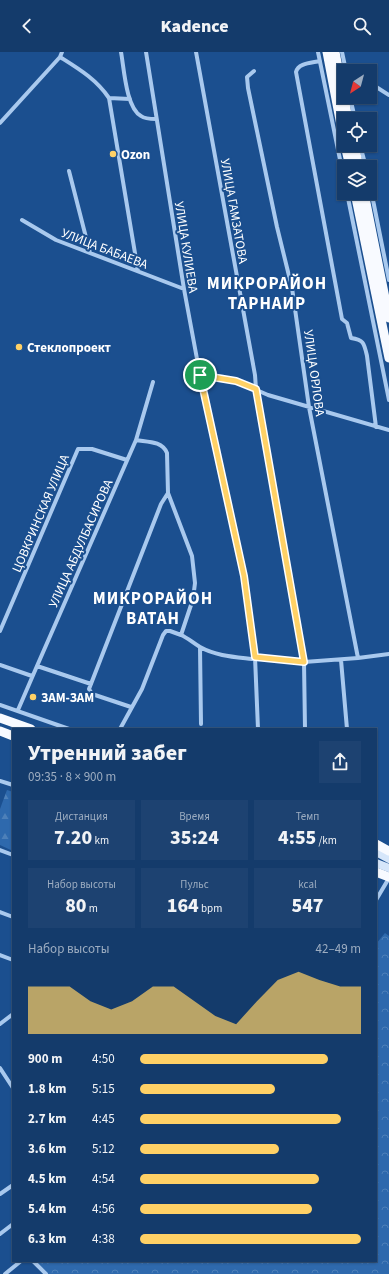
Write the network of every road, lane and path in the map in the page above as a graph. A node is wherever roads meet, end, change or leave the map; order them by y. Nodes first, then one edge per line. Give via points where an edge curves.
1 (121, 52) edge
2 (146, 52) edge
3 (196, 52) edge
4 (318, 52) edge
5 (326, 52) edge
6 (335, 52) edge
7 (342, 52) edge
8 (61, 54) edge
9 (320, 61) junction
10 (345, 64) edge
11 (254, 71) dead end
12 (377, 87) edge
13 (389, 95) edge
14 (109, 98) junction
15 (130, 99) junction
16 (338, 112) edge
17 (347, 112) edge
18 (156, 119) junction
19 (0, 123) edge
20 (340, 160) edge
21 (69, 171) dead end
22 (348, 200) edge
23 (356, 200) edge
24 (365, 200) edge
25 (373, 200) edge
26 (22, 220) dead end
27 (90, 253) junction
28 (138, 271) junction
29 (389, 280) edge
30 (184, 289) junction
31 (389, 318) edge
32 (389, 358) edge
33 (200, 375) junction
34 (153, 382) dead end
35 (256, 389) junction
36 (389, 400) edge
37 (309, 407) junction
38 (376, 427) junction
39 (389, 430) edge
40 (136, 440) junction
41 (127, 460) junction
42 (168, 493) junction
43 (0, 631) edge
44 (181, 635) junction
45 (200, 647) junction
46 (389, 654) edge
47 (255, 657) junction
48 (358, 658) junction
49 (342, 660) junction
50 (304, 662) junction
51 (0, 665) edge
52 (37, 666) junction
53 (32, 676) junction
54 (91, 684) junction
55 (0, 704) edge
56 (131, 707) junction
57 (18, 710) junction
58 (0, 718) edge
59 (17, 724) junction
60 (201, 724) dead end
61 (12, 728) edge
62 (28, 728) edge
63 (66, 728) edge
64 (120, 728) edge
65 (258, 728) edge
66 (305, 728) edge
67 (347, 728) edge
68 (0, 731) edge
69 (12, 735) edge
70 (0, 783) edge
71 (12, 786) edge
72 (377, 845) edge
73 (0, 850) edge
74 (389, 851) edge
75 (377, 853) edge
76 (12, 855) edge
77 (389, 859) edge
78 (377, 863) edge
79 (389, 868) edge
80 (377, 872) edge
81 (389, 878) edge
82 (377, 898) edge
83 (0, 912) edge
84 (12, 917) edge
85 (0, 955) edge
86 (12, 960) edge
87 (12, 1015) edge
88 (0, 1024) edge
89 (1, 1071) edge
90 (12, 1084) edge
91 (12, 1186) edge
92 (0, 1194) edge
93 (12, 1225) edge
94 (0, 1234) edge
95 (20, 1262) edge
96 (34, 1262) edge
97 (5, 1274) edge
98 (46, 1274) edge

1 - 15 street
2 - 18 street, УЛИЦА КУЛИЕВА
3 - 35 street, УЛИЦА ГАМЗАТОВА
4 - 9 street
5 - 16 highway
6 - 17 highway
7 - 10 street
8 - 14 street via 88,75
8 - 19 street
9 - 20 street
9 - 38 street via 301,65 296,72 342,319 347,322 351,338 360,340 365,345
11 - 37 street, УЛИЦА ОРЛОВА via 247,77 248,88 292,288
12 - 13 street
14 - 15 street
14 - 28 street
15 - 18 street via 140,116
18 - 30 street, УЛИЦА КУЛИЕВА
21 - 27 street
22 - 36 street
23 - 32 highway
24 - 31 highway
25 - 29 street
26 - 27 street, УЛИЦА БАБАЕВА via 56,240
27 - 28 street, УЛИЦА БАБАЕВА
28 - 30 street, УЛИЦА БАБАЕВА
30 - 33 street, УЛИЦА КУЛИЕВА
33 - 35 street via 236,381
33 - 47 street, УЛИЦА КУЛИЕВА via 244,576
34 - 40 street, УЛИЦА АБДУЛБАСИРОВА
35 - 37 street
35 - 50 street, УЛИЦА ГАМЗАТОВА
37 - 38 street
37 - 48 street, УЛИЦА ОРЛОВА
38 - 39 street
40 - 41 street, УЛИЦА АБДУЛБАСИРОВА
40 - 42 street via 159,444 164,448 167,453
41 - 43 street, ЦОВКРИНСКАЯ УЛИЦА via 92,449 78,449
41 - 52 street, УЛИЦА АБДУЛБАСИРОВА
42 - 44 street via 192,556 195,583 193,599
42 - 54 street via 161,504
44 - 45 street
44 - 56 street via 170,631 163,635 142,689
45 - 47 street via 228,657
45 - 60 street
46 - 48 street
47 - 50 street
47 - 65 street, УЛИЦА КУЛИЕВА
48 - 49 street
49 - 50 street
49 - 67 street
50 - 66 street, УЛИЦА ГАМЗАТОВА
51 - 53 street
52 - 53 street, УЛИЦА АБДУЛБАСИРОВА
52 - 54 street
53 - 57 street, УЛИЦА АБДУЛБАСИРОВА
54 - 56 street via 89,689 92,694
55 - 57 street
56 - 64 street
57 - 63 street
58 - 59 highway
59 - 61 highway
59 - 62 highway
68 - 69 highway
70 - 71 street
72 - 74 highway
73 - 76 street
75 - 77 main road
78 - 79 main road
80 - 81 highway
81 - 82 street
83 - 84 street
85 - 86 street
87 - 88 street
89 - 90 street
91 - 92 street
93 - 94 street
95 - 97 street
96 - 98 street

